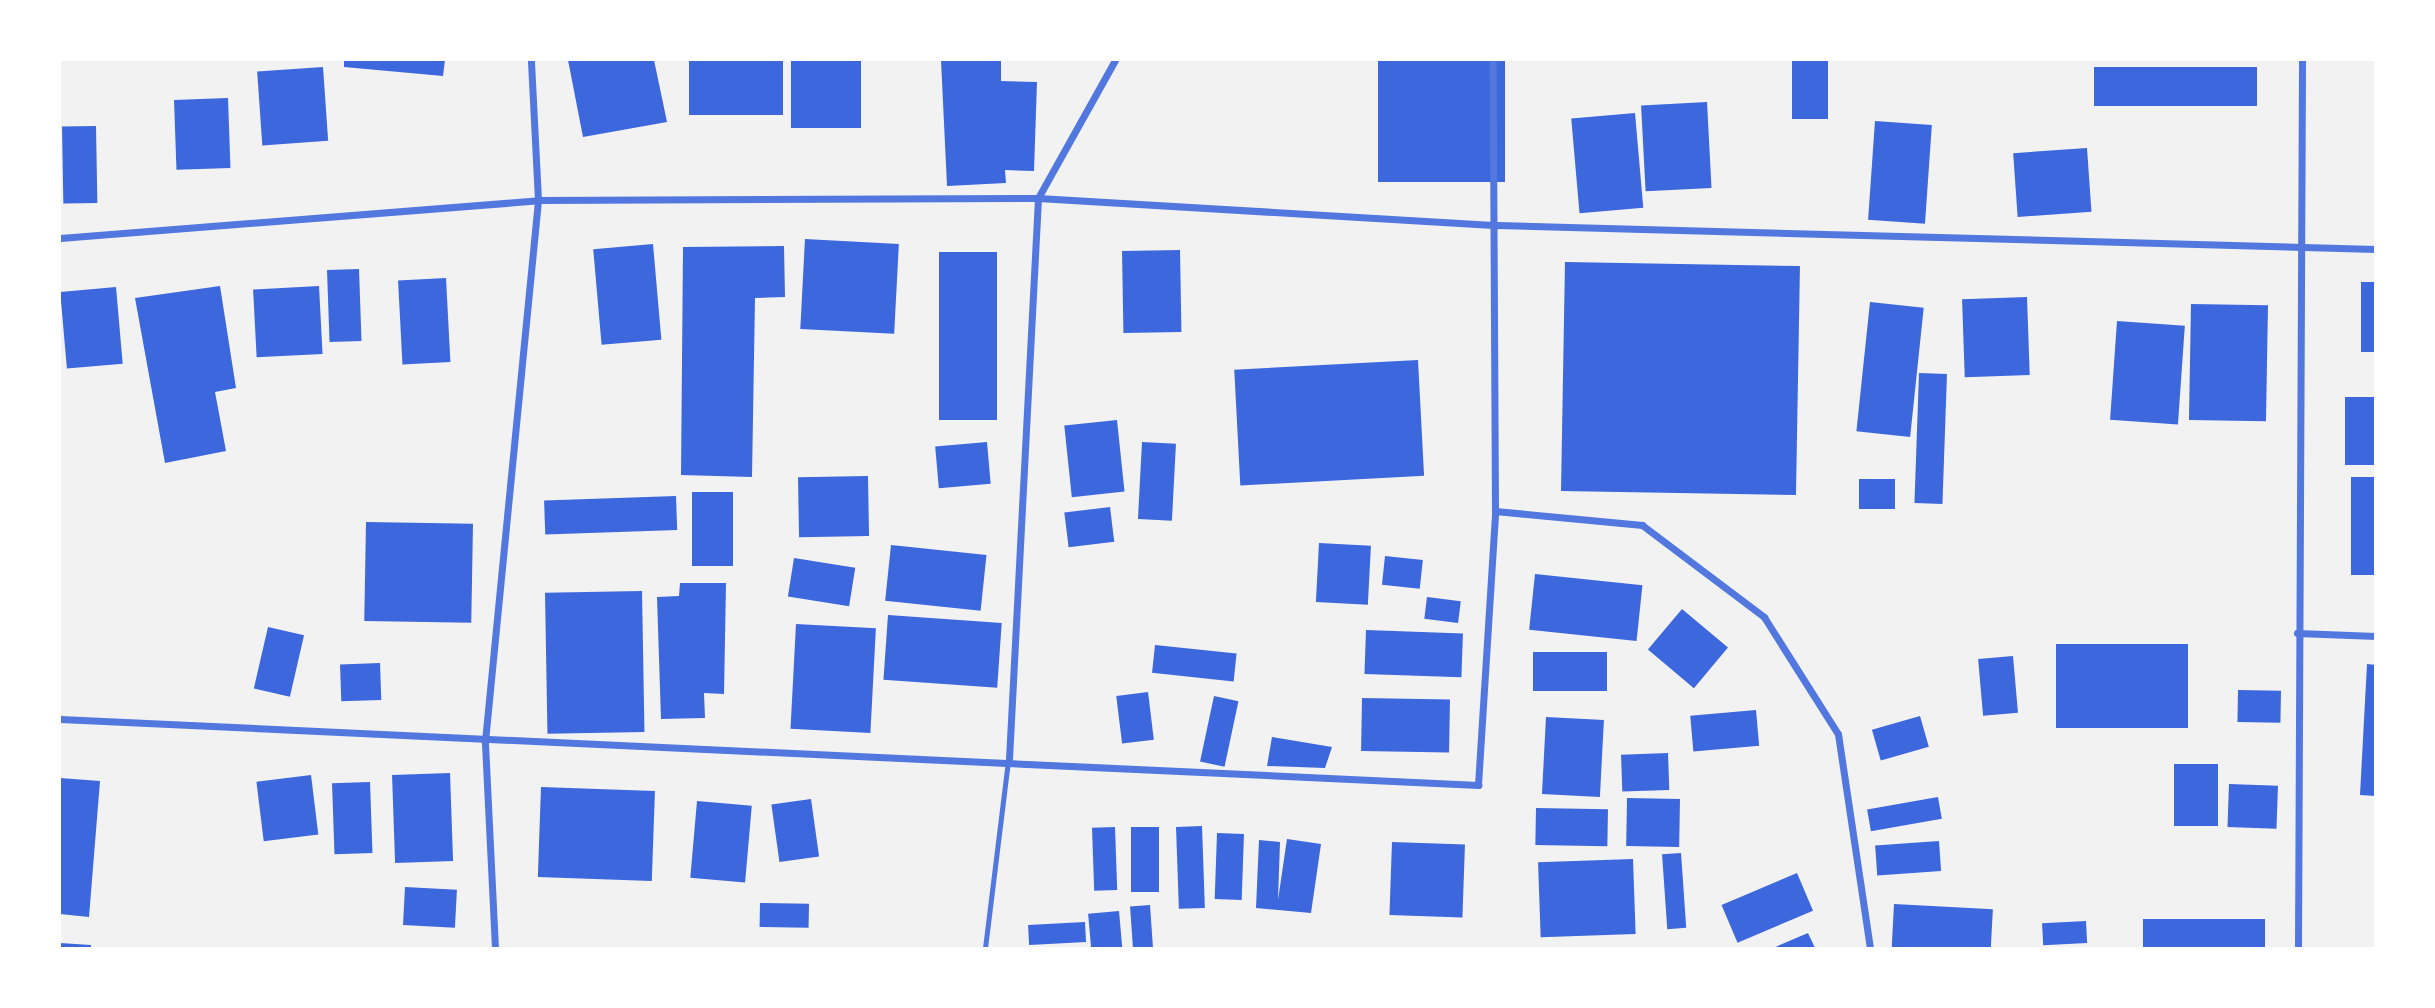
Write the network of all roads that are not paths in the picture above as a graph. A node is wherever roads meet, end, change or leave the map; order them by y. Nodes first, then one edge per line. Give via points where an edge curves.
1 (531, 60) edge
2 (1115, 60) edge
3 (1493, 60) edge
4 (2302, 60) edge
5 (1038, 198) junction
6 (538, 200) junction
7 (1497, 225) junction
8 (60, 238) edge
9 (2300, 248) junction
10 (2375, 249) edge
11 (1495, 511) junction
12 (2297, 634) junction
13 (2375, 636) edge
14 (60, 719) edge
15 (485, 741) junction
16 (1009, 759) junction
17 (495, 948) edge
18 (985, 948) edge
19 (1870, 948) edge
20 (2298, 948) edge

1 - 6 street
2 - 5 street
3 - 7 street
4 - 9 street
5 - 6 street
5 - 7 street
5 - 16 street
6 - 8 street
6 - 15 street
7 - 9 street
7 - 11 street
9 - 10 street
9 - 12 street
11 - 16 street via 1478,785
11 - 19 street via 1642,525 1764,617 1838,734
12 - 13 street
12 - 20 street
14 - 15 street
15 - 16 street
15 - 17 street
16 - 18 lane

